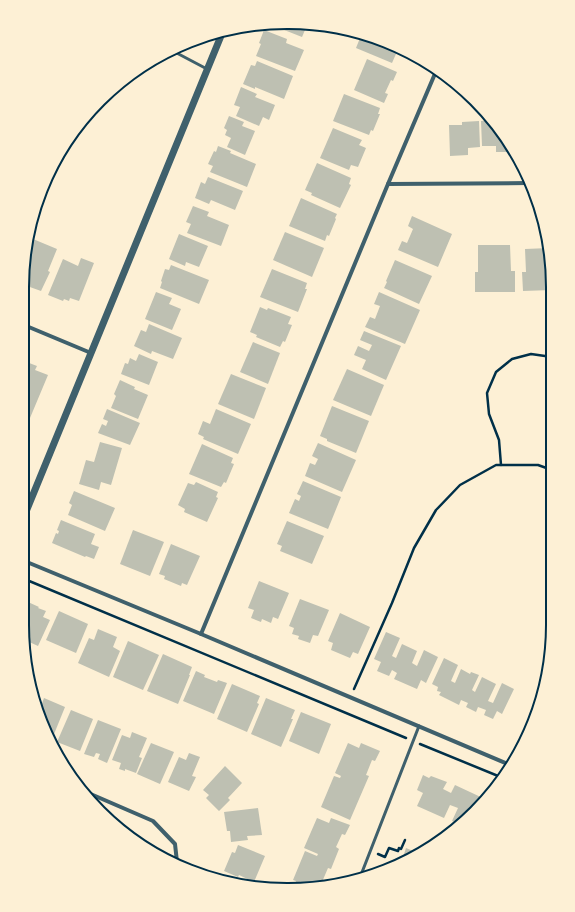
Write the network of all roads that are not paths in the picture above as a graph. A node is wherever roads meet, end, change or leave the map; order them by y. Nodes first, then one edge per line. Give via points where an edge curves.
1 (220, 38) edge
2 (178, 54) edge
3 (208, 69) junction
4 (434, 75) edge
5 (523, 183) edge
6 (388, 184) junction
7 (29, 327) edge
8 (91, 353) junction
9 (29, 504) edge
10 (29, 563) edge
11 (201, 634) junction
12 (419, 726) junction
13 (505, 763) edge
14 (93, 795) edge
15 (177, 858) edge
16 (362, 872) edge

1 - 3 street
2 - 3 lane
3 - 8 street
4 - 6 street
5 - 6 street
6 - 11 street
7 - 8 street
8 - 9 street
10 - 11 street
11 - 12 street
12 - 13 street
12 - 16 lane
14 - 15 street via 153,821 175,844

